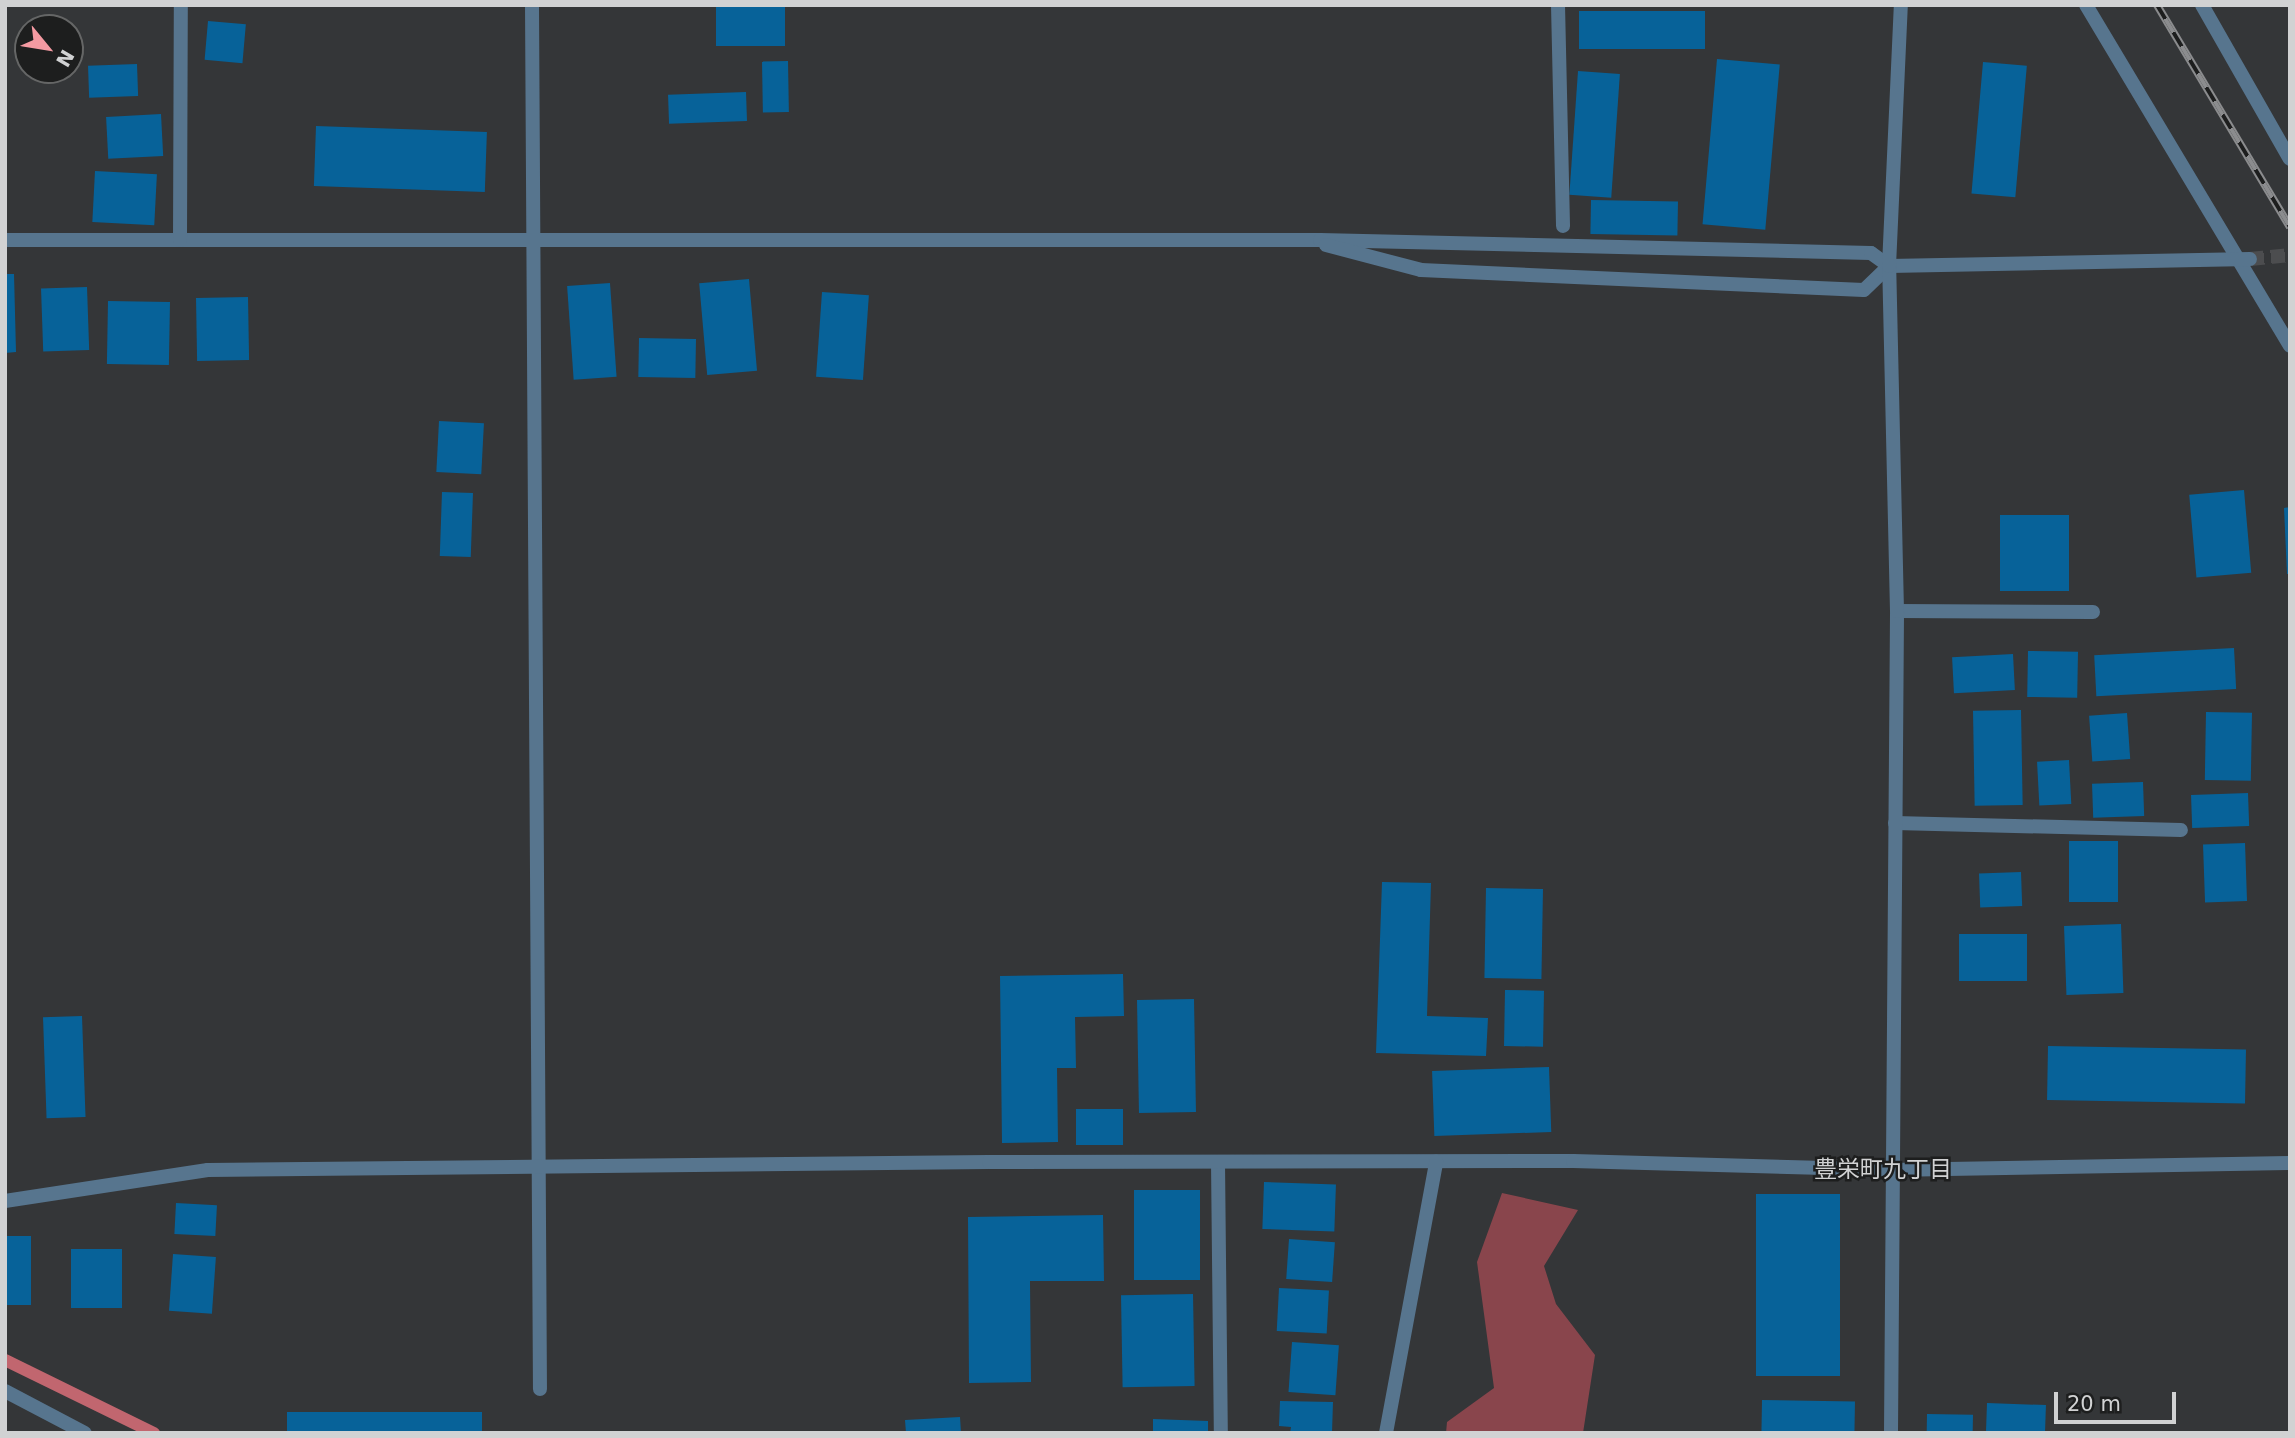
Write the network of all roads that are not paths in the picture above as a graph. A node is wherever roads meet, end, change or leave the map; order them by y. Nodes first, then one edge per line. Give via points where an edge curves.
1 (181, 5) edge
2 (532, 5) edge
3 (1558, 5) edge
4 (1901, 5) edge
5 (2086, 5) edge
6 (2202, 5) edge
7 (2290, 159) edge
8 (1563, 226) dead end
9 (5, 240) edge
10 (180, 240) junction
11 (1317, 240) junction
12 (537, 241) junction
13 (2244, 259) junction
14 (1889, 266) junction
15 (2290, 346) edge
16 (1897, 611) junction
17 (2093, 612) dead end
18 (1895, 822) junction
19 (2181, 830) dead end
20 (1218, 1162) junction
21 (1436, 1162) junction
22 (2290, 1163) edge
23 (537, 1167) junction
24 (1890, 1170) junction
25 (5, 1201) edge
26 (540, 1389) dead end
27 (5, 1391) edge
28 (85, 1433) edge
29 (1221, 1433) edge
30 (1386, 1433) edge
31 (1891, 1433) edge

1 - 10 street
2 - 12 street
3 - 8 street
4 - 14 street
5 - 13 street
6 - 7 street
9 - 10 street
10 - 12 street
11 - 12 street
11 - 14 street via 1871,253
11 - 14 street via 1358,257 1421,270 1850,290 1864,290
12 - 23 street
13 - 14 street
13 - 15 street
14 - 16 street
16 - 17 street
16 - 18 street
18 - 19 street
18 - 24 street
20 - 21 street
20 - 23 street
20 - 29 street
21 - 24 street
21 - 30 street
22 - 24 street
23 - 25 street via 208,1170
23 - 26 street
24 - 31 street
27 - 28 street

